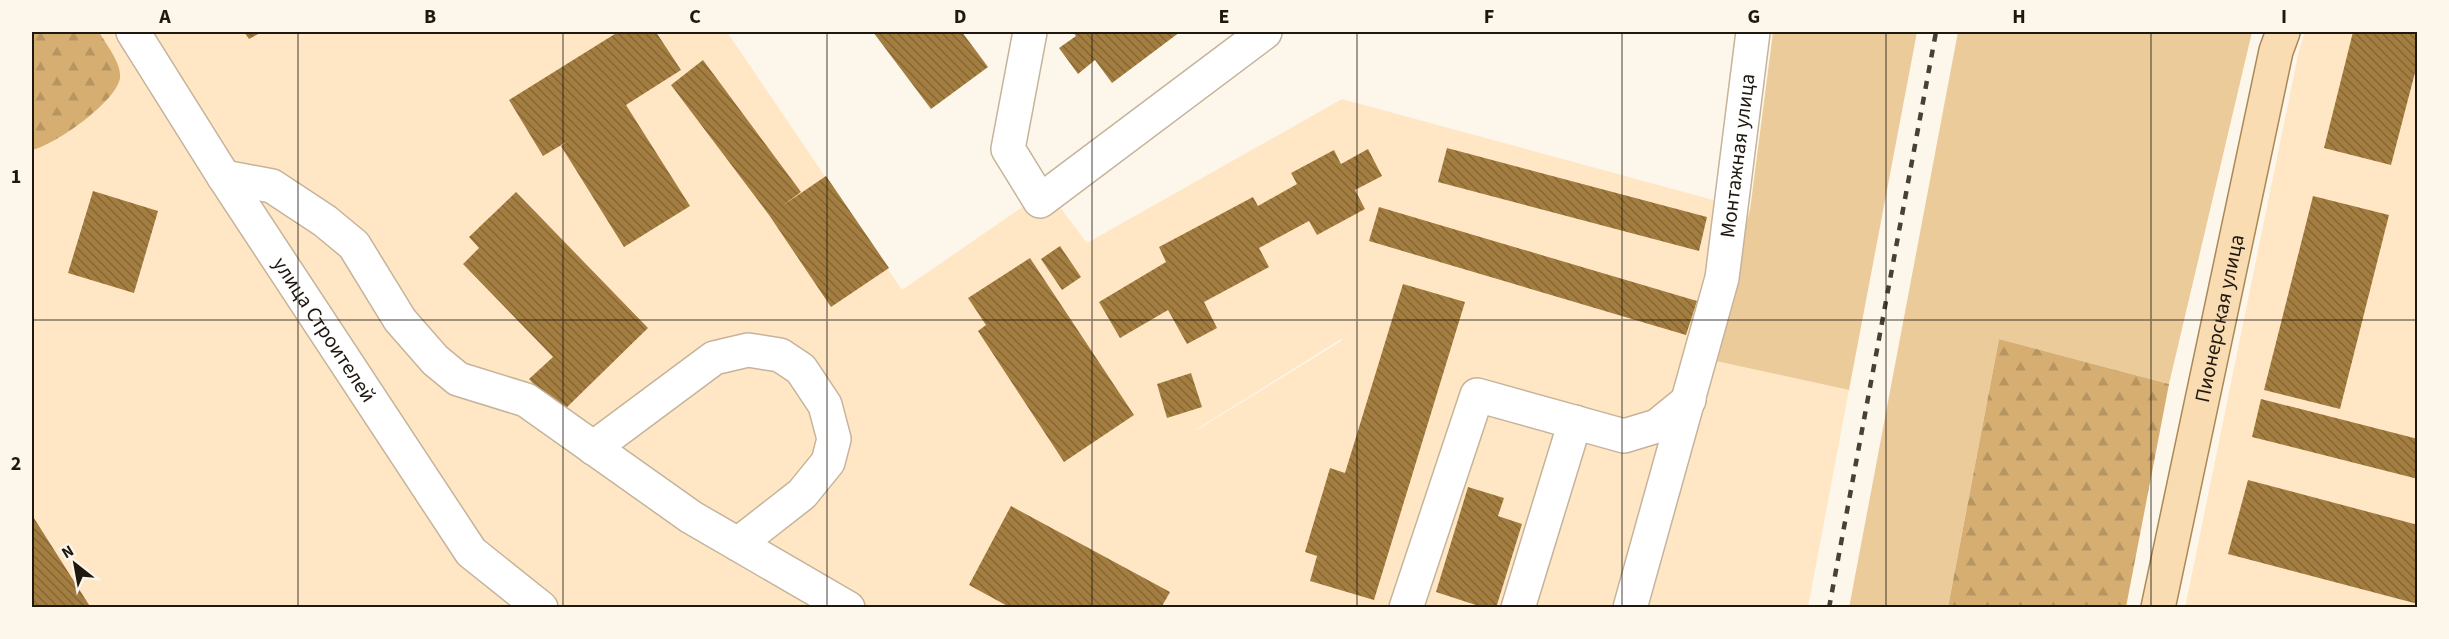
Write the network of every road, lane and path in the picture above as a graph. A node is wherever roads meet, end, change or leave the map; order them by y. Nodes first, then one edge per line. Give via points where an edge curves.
1 (133, 32) edge
2 (1030, 32) edge
3 (1265, 32) edge
4 (1754, 32) edge
5 (2283, 32) edge
6 (224, 177) junction
7 (1689, 400) junction
8 (1575, 422) junction
9 (593, 448) junction
10 (738, 544) junction
11 (541, 608) edge
12 (848, 608) edge
13 (1407, 608) edge
14 (1518, 608) edge
15 (1630, 608) edge
16 (2158, 608) edge

1 - 6 street, улица Строителей
2 - 3 street via 1008,149 1040,201
4 - 7 street, Монтажная улица via 1722,278
5 - 16 main road, Пионерская улица
6 - 9 street via 272,186 326,221 354,245 400,320 435,360 458,378 525,400
6 - 11 street, улица Строителей via 471,552
7 - 8 street via 1657,426 1624,436
7 - 15 street, Монтажная улица
8 - 13 street via 1477,395
8 - 14 street
9 - 10 street via 691,517
9 - 10 street via 714,358 748,350 780,355 801,369 825,405 834,440 828,462 802,494
10 - 12 street

